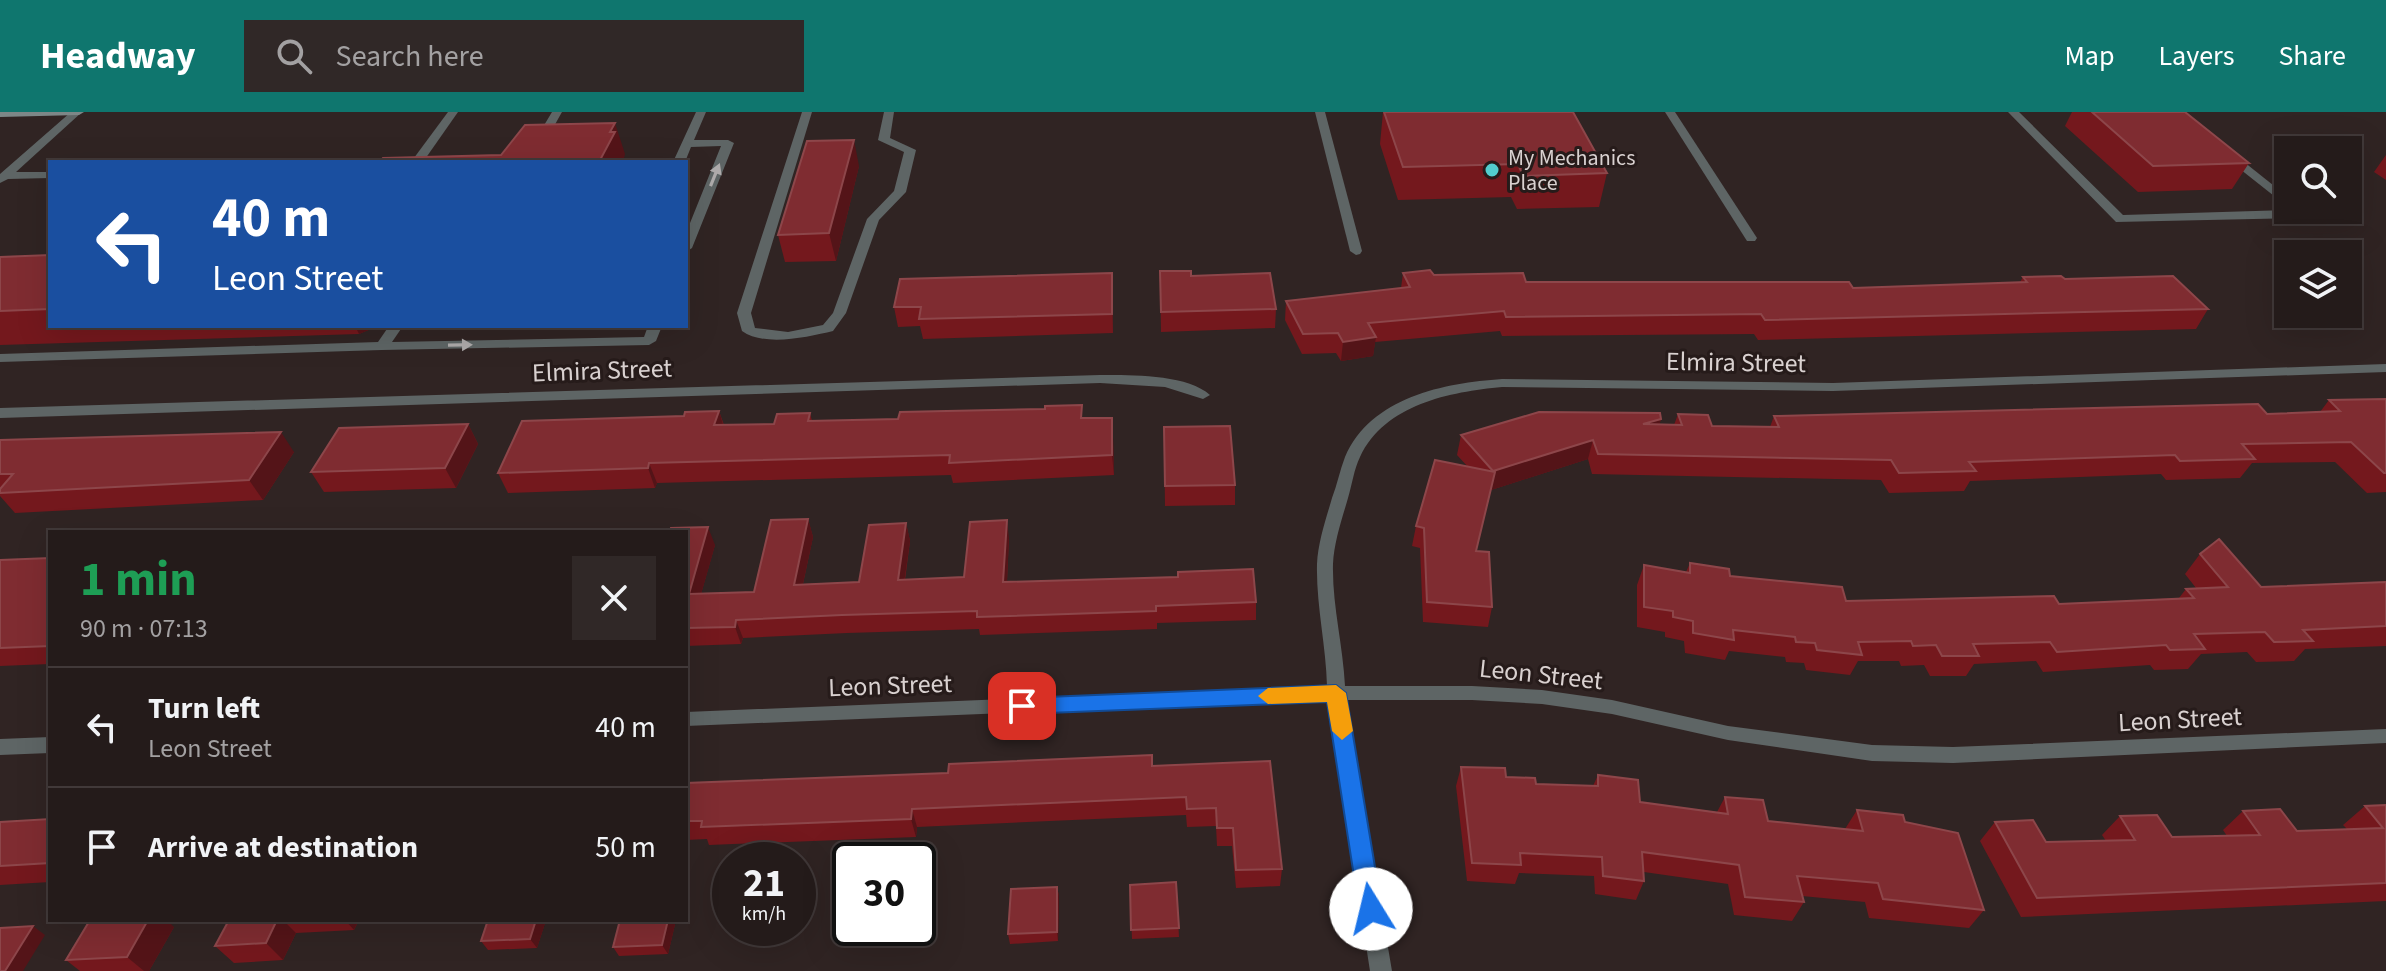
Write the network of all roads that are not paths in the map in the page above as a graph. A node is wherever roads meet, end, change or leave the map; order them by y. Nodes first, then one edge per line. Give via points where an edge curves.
1 (78, 112) edge
2 (453, 112) edge
3 (557, 112) edge
4 (701, 112) edge
5 (807, 112) edge
6 (889, 112) edge
7 (1320, 112) edge
8 (1670, 112) edge
9 (2013, 112) edge
10 (0, 114) edge
11 (687, 144) junction
12 (2220, 149) edge
13 (418, 160) edge
14 (518, 160) edge
15 (680, 160) edge
16 (48, 175) edge
17 (2, 178) edge
18 (2274, 192) edge
19 (2274, 215) edge
20 (1751, 238) dead end
21 (688, 243) edge
22 (1356, 251) dead end
23 (395, 328) edge
24 (654, 328) edge
25 (382, 346) junction
26 (0, 358) edge
27 (2386, 368) edge
28 (1203, 395) dead end
29 (0, 413) edge
30 (1336, 693) junction
31 (688, 719) edge
32 (2386, 736) edge
33 (48, 745) edge
34 (0, 747) edge
35 (1381, 971) edge

1 - 10 main road
1 - 17 street
2 - 13 street
3 - 14 street via 532,154
4 - 11 street
5 - 6 street via 744,313 749,331 788,336 828,328 839,313 873,219 900,192 910,150 884,140
7 - 22 street
8 - 20 street
9 - 19 street via 2120,219
11 - 15 street
21 -> 11 street via 728,143
12 - 18 street
16 - 17 street
23 - 25 street
25 -> 24 street via 649,341
25 - 26 street
27 - 30 street, Elmira Street via 1833,387 1502,383 1429,395 1373,428 1353,456 1325,561
28 - 29 street, Elmira Street via 1160,380 1100,379
30 - 31 street, Leon Street
30 - 32 street, Leon Street via 1542,697 1774,741 1872,753 1953,755
30 - 35 street, Elmira Street
33 - 34 street

